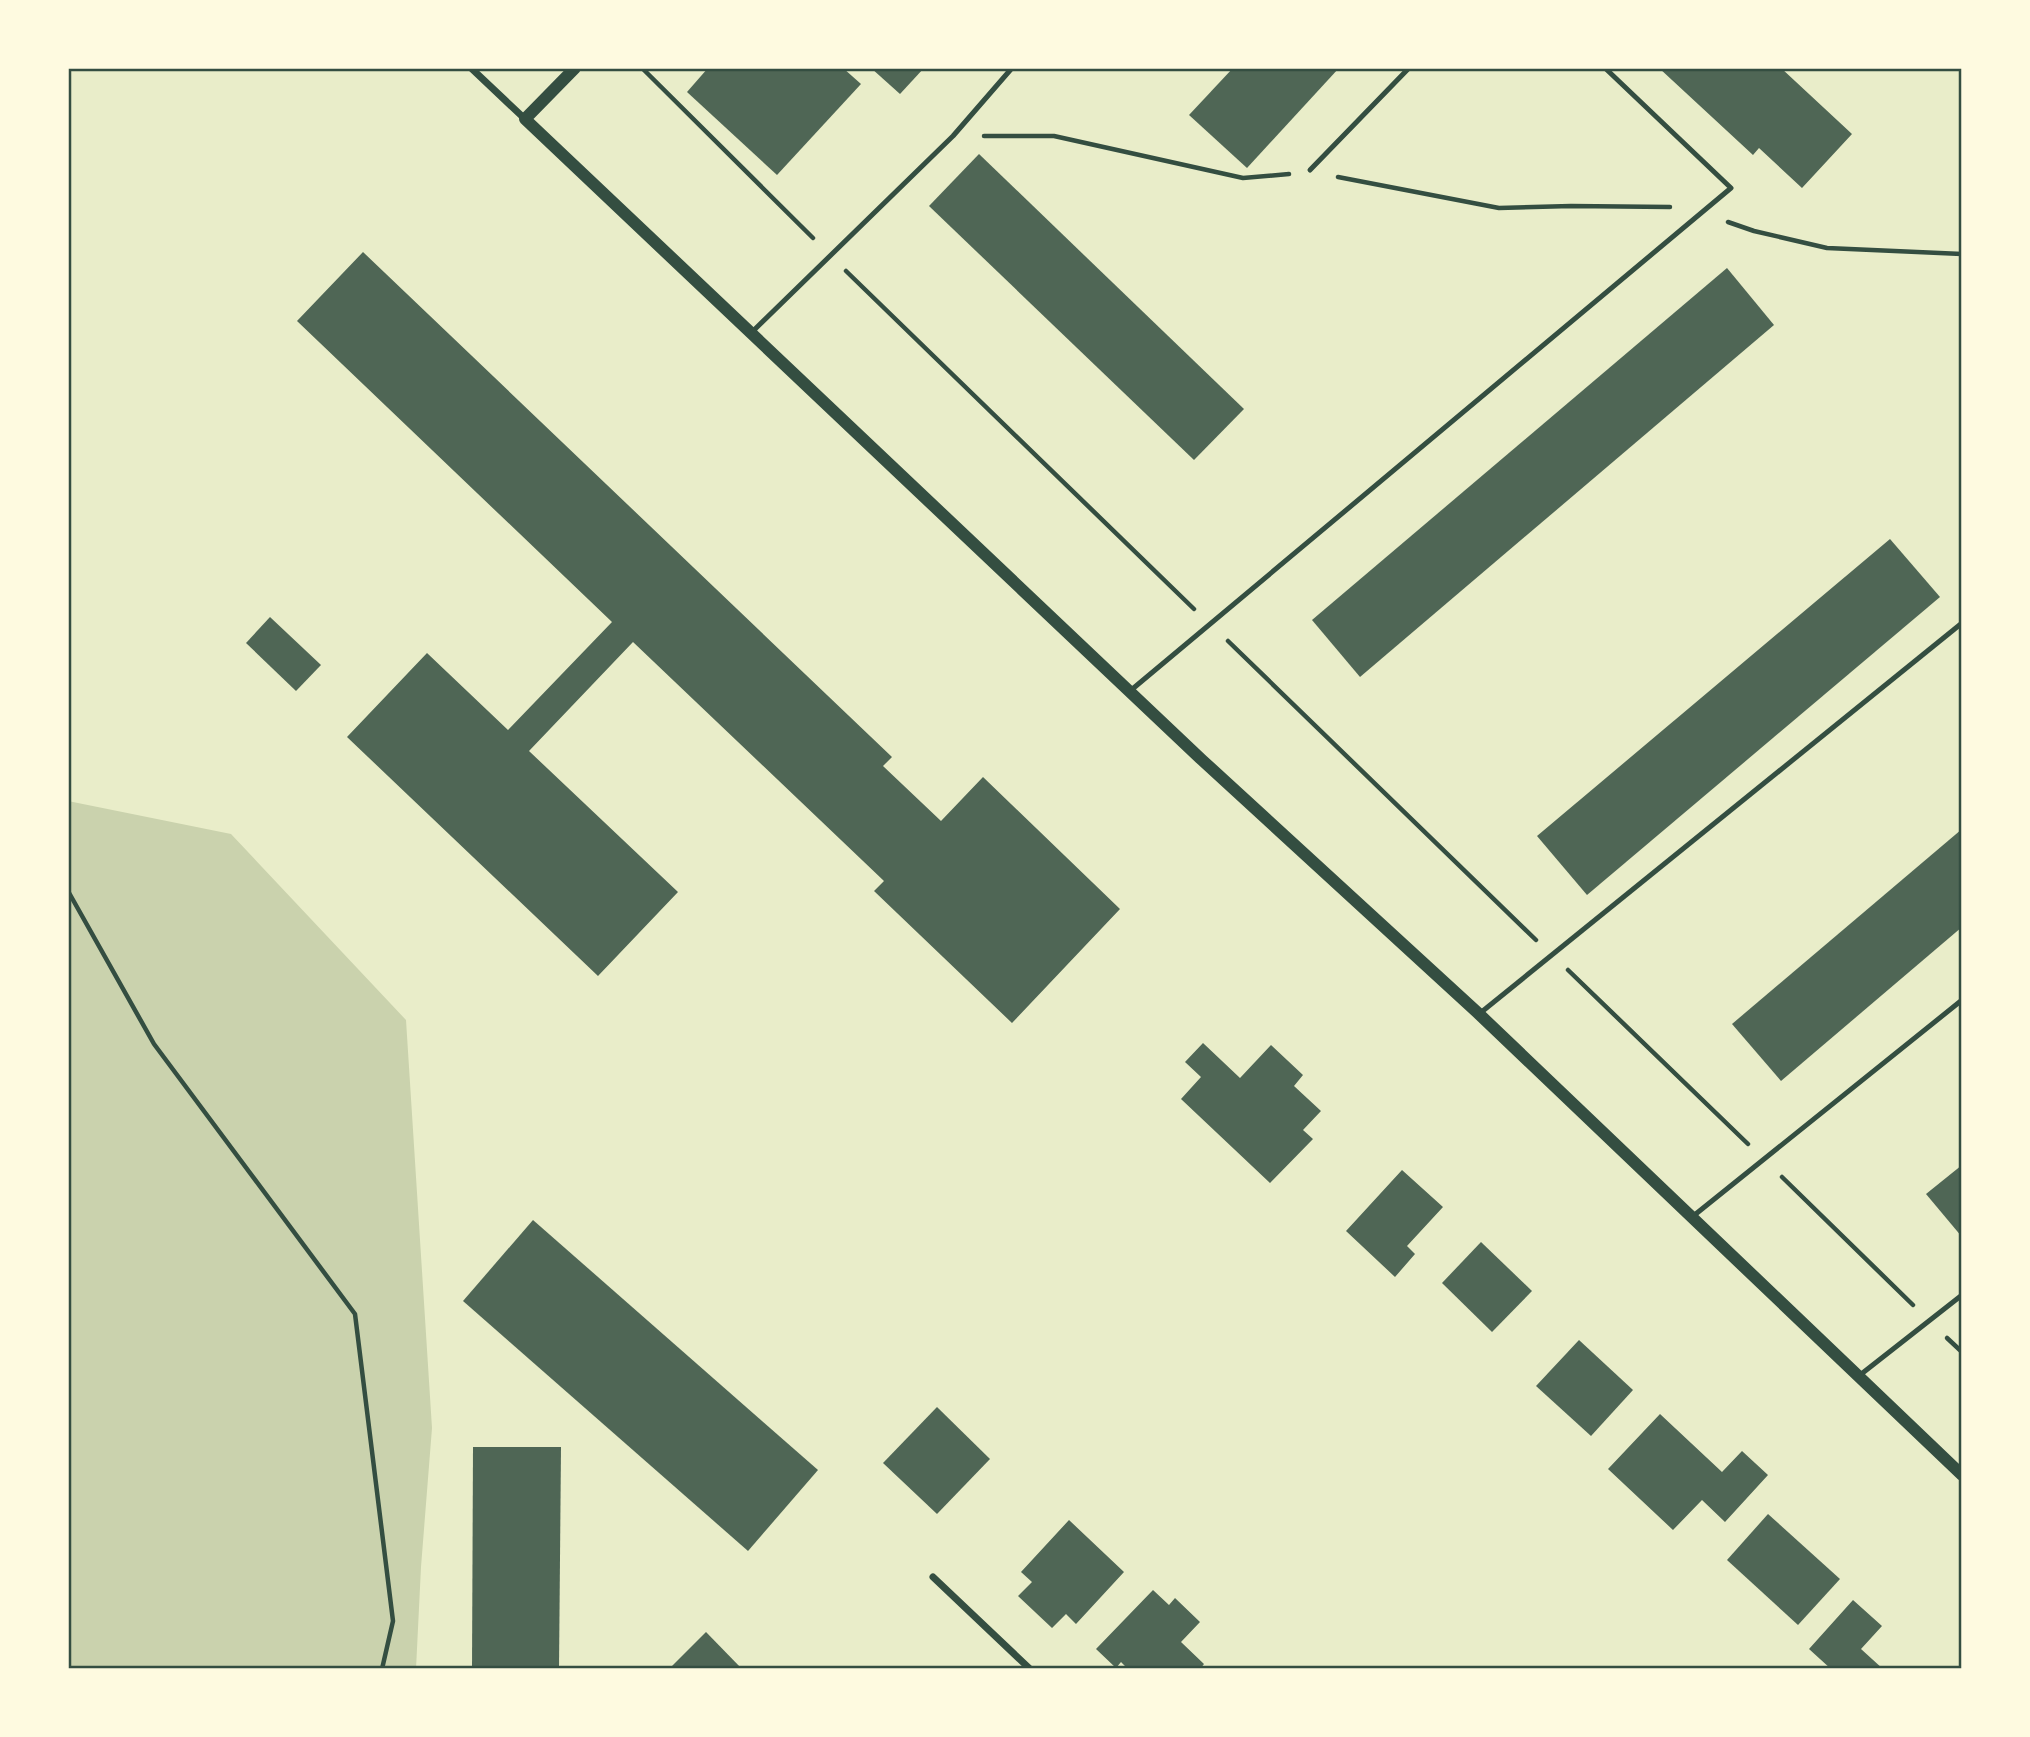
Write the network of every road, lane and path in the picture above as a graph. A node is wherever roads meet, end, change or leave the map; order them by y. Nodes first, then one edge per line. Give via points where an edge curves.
1 (471, 68) edge
2 (575, 68) edge
3 (642, 68) edge
4 (1012, 68) edge
5 (1409, 68) edge
6 (1605, 68) edge
7 (525, 119) junction
8 (953, 136) junction
9 (1310, 170) junction
10 (1702, 213) junction
11 (1962, 254) edge
12 (830, 255) junction
13 (751, 333) junction
14 (1962, 623) edge
15 (1210, 624) junction
16 (1130, 691) junction
17 (68, 891) edge
18 (1552, 955) junction
19 (1962, 1000) edge
20 (1479, 1014) junction
21 (1763, 1159) junction
22 (1692, 1217) junction
23 (1962, 1295) edge
24 (1929, 1320) junction
25 (1962, 1352) edge
26 (1857, 1377) junction
27 (1962, 1475) edge
28 (933, 1577) dead end
29 (382, 1669) edge
30 (1030, 1669) edge

1 - 7 street
2 - 7 street
3 - 12 path
4 - 8 lane
5 - 9 lane
6 - 10 lane via 1731,188
7 - 13 street
8 - 9 path via 1054,136 1242,178
8 - 12 lane
9 - 10 path via 1499,208 1571,205 1688,208
10 - 11 path via 1827,248
10 - 15 lane
12 - 13 lane
12 - 15 path
13 - 16 street
14 - 18 lane
15 - 16 lane
15 - 18 path
16 - 20 street
17 - 29 path via 154,1044 355,1314 393,1621
18 - 20 lane
18 - 21 path
19 - 21 lane
20 - 22 street
21 - 22 lane
21 - 24 path
22 - 26 street
23 - 24 lane
24 - 25 path
24 - 26 lane
26 - 27 street
28 - 30 street

